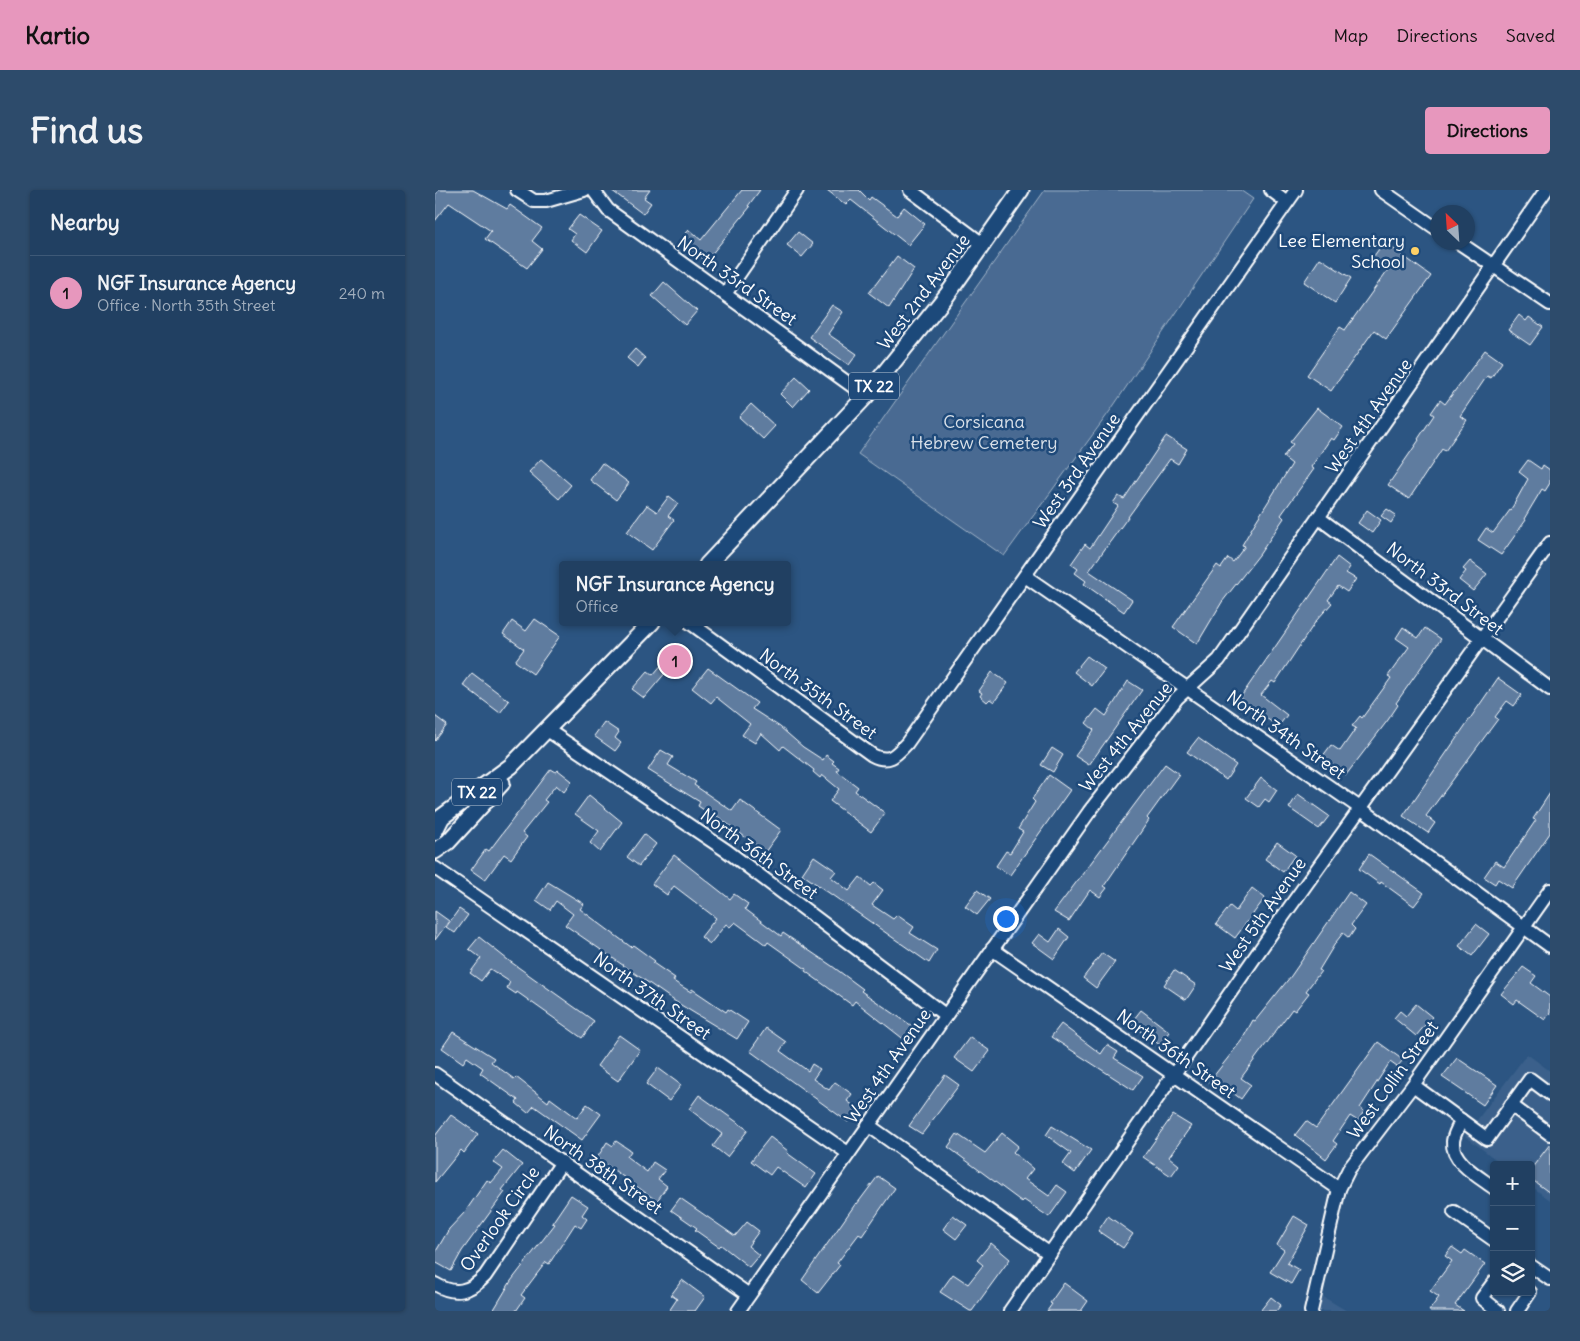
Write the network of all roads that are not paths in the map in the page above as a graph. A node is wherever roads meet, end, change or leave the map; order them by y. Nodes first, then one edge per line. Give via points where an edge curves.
1 (517, 190) edge
2 (584, 190) edge
3 (593, 190) edge
4 (797, 190) edge
5 (910, 190) edge
6 (1021, 190) edge
7 (1271, 190) edge
8 (1296, 190) edge
9 (1381, 190) edge
10 (1546, 190) edge
11 (1287, 202) junction
12 (1430, 224) edge
13 (983, 245) junction
14 (1470, 250) edge
15 (1494, 267) junction
16 (725, 294) junction
17 (1550, 304) edge
18 (865, 396) junction
19 (1319, 518) junction
20 (1550, 543) edge
21 (711, 561) edge
22 (1025, 576) junction
23 (648, 626) edge
24 (695, 626) edge
25 (1481, 638) junction
26 (1188, 688) junction
27 (1550, 689) edge
28 (546, 729) junction
29 (879, 759) joint
30 (511, 766) junction
31 (1360, 808) junction
32 (439, 820) edge
33 (435, 834) edge
34 (435, 851) edge
35 (435, 868) edge
36 (1550, 890) edge
37 (1524, 927) junction
38 (1550, 946) edge
39 (992, 948) junction
40 (945, 1015) junction
41 (1175, 1075) junction
42 (436, 1078) edge
43 (1413, 1085) junction
44 (1550, 1094) edge
45 (1511, 1105) junction
46 (1461, 1120) junction
47 (868, 1125) junction
48 (1550, 1134) edge
49 (848, 1153) junction
50 (562, 1162) junction
51 (1490, 1185) edge
52 (1339, 1189) junction
53 (1454, 1212) dead end
54 (1490, 1237) edge
55 (1050, 1254) junction
56 (1535, 1269) edge
57 (1546, 1277) edge
58 (435, 1284) edge
59 (1490, 1287) edge
60 (1535, 1287) edge
61 (749, 1295) junction
62 (1528, 1296) edge
63 (738, 1311) edge
64 (1010, 1311) edge
65 (1311, 1311) edge
66 (1498, 1311) edge
67 (1517, 1311) edge

1 - 2 street via 534,201 546,201
3 - 16 street, North 33rd Street via 608,210
4 - 16 street
5 - 13 street
6 - 13 main road, West 2nd Avenue / TX 22
7 - 11 street
8 - 11 street, West 3rd Avenue
9 - 12 street
10 - 15 street, West 4th Avenue
11 - 22 street, West 3rd Avenue
13 - 18 main road, West 2nd Avenue / TX 22 via 917,335
14 - 15 street
15 - 17 street
15 - 19 street, West 4th Avenue
16 - 18 street, North 33rd Street
18 - 21 main road, West 2nd Avenue / TX 22
19 - 25 street, North 33rd Street
19 - 26 street, West 4th Avenue via 1219,660
20 - 25 street, West 5th Avenue
22 - 26 street, North 34th Street
22 - 29 street, West 3rd Avenue via 907,743 895,756
23 - 28 main road, TX 22
24 - 29 street, North 35th Street
25 - 27 street, North 33rd Street
25 - 31 street, West 5th Avenue
26 - 31 street, North 34th Street
26 - 39 street, West 4th Avenue via 1089,812
28 - 30 main road, TX 22
28 - 40 street, North 36th Street via 727,851
30 - 32 main road, TX 22
30 - 34 main road via 502,782 448,842
31 - 37 street, North 34th Street
31 - 41 street, West 5th Avenue
32 - 33 street
35 - 49 street, North 37th Street
36 - 37 street, West Collin Street
37 - 38 street, North 34th Street
37 - 43 street, West Collin Street
39 - 40 street, West 4th Avenue
39 - 41 street, North 36th Street
40 - 47 street, West 4th Avenue
41 - 52 street, North 36th Street
41 - 55 street, West 5th Avenue
42 - 50 street, North 38th Street
43 - 46 street
43 - 52 street, West Collin Street via 1349,1168
44 - 45 street via 1530,1079
45 - 46 street via 1487,1139
45 - 48 street
46 - 51 street via 1452,1143 1453,1151
47 - 49 street, West 4th Avenue
47 - 55 street
49 - 61 street, West 4th Avenue
50 - 58 street, Overlook Circle via 477,1284 467,1291 457,1292
50 - 61 street, North 38th Street
52 - 65 street, West Collin Street
53 - 54 street
55 - 64 street, West 5th Avenue
56 - 57 street
57 - 60 street
59 - 66 street via 1482,1298
61 - 63 street, West 4th Avenue
62 - 67 street

